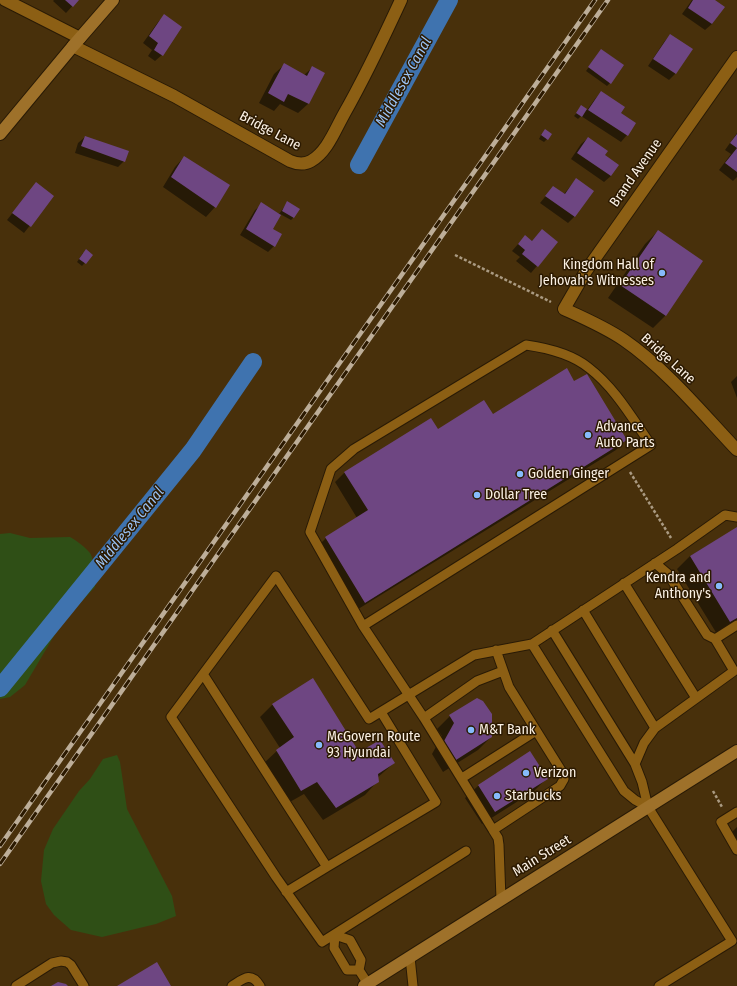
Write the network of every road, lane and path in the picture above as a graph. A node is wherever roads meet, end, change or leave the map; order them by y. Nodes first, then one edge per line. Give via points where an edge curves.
1 (5, 0) edge
2 (113, 0) edge
3 (401, 0) edge
4 (76, 42) junction
5 (737, 57) edge
6 (0, 134) edge
7 (455, 255) dead end
8 (564, 309) junction
9 (737, 450) edge
10 (630, 471) dead end
11 (737, 517) edge
12 (671, 538) dead end
13 (655, 563) junction
14 (624, 584) junction
15 (583, 610) junction
16 (737, 624) edge
17 (363, 626) junction
18 (552, 630) junction
19 (714, 639) junction
20 (532, 644) junction
21 (496, 650) junction
22 (504, 670) junction
23 (203, 674) junction
24 (408, 695) junction
25 (696, 698) junction
26 (381, 712) junction
27 (424, 718) junction
28 (655, 728) junction
29 (536, 731) junction
30 (737, 751) edge
31 (635, 764) junction
32 (462, 778) junction
33 (713, 791) dead end
34 (648, 807) junction
35 (724, 809) dead end
36 (737, 812) edge
37 (493, 830) junction
38 (737, 850) edge
39 (466, 851) dead end
40 (327, 867) junction
41 (286, 892) junction
42 (501, 899) junction
43 (335, 935) junction
44 (735, 942) edge
45 (410, 957) junction
46 (359, 970) junction
47 (366, 985) edge
48 (16, 986) edge
49 (84, 986) edge
50 (232, 986) edge
51 (260, 986) edge
52 (412, 986) edge
53 (659, 986) edge

1 - 4 street, Bridge Lane
2 - 4 main road
3 - 4 street, Bridge Lane via 332,137 317,156 303,164 290,161
4 - 6 main road
5 - 8 street, Brand Avenue via 586,271
7 - 8 path
8 - 9 street, Bridge Lane via 596,324 644,355
10 - 12 path
11 - 13 lane via 725,515
13 - 14 lane
13 - 19 lane via 668,574 707,635
14 - 15 lane
14 - 25 lane
15 - 18 lane
15 - 28 lane
16 - 19 lane
17 - 17 lane via 310,532 330,469 354,449 526,345 557,351 588,367 618,397 651,445
17 - 24 lane
18 - 20 lane
18 - 31 lane
19 - 25 lane via 734,671
20 - 21 lane
20 - 34 lane via 624,791
21 - 22 lane
21 - 24 lane via 470,657
22 - 27 lane via 477,681
22 - 29 lane via 509,687
23 - 26 lane via 276,576 369,719
23 - 40 lane
23 - 41 lane via 171,717
24 - 26 lane
24 - 27 lane
25 - 28 lane
26 - 40 lane via 436,802
27 - 32 lane
28 - 31 lane via 644,743
29 - 32 lane
29 - 37 lane via 563,773 564,781
30 - 34 main road, Main Street
31 - 34 lane
32 - 37 lane
33 - 35 path
34 - 42 main road, Main Street
34 - 44 lane
36 - 38 lane via 721,822
37 - 42 lane via 499,845
39 - 43 lane
40 - 41 lane
41 - 43 lane via 322,942
42 - 45 main road, Main Street
43 - 46 lane via 350,940 361,960
43 - 46 lane via 334,948 347,970
44 - 53 lane
45 - 47 main road, Main Street
45 - 52 lane
46 - 47 lane
48 - 49 lane via 61,960 72,965
50 - 51 lane via 250,977

